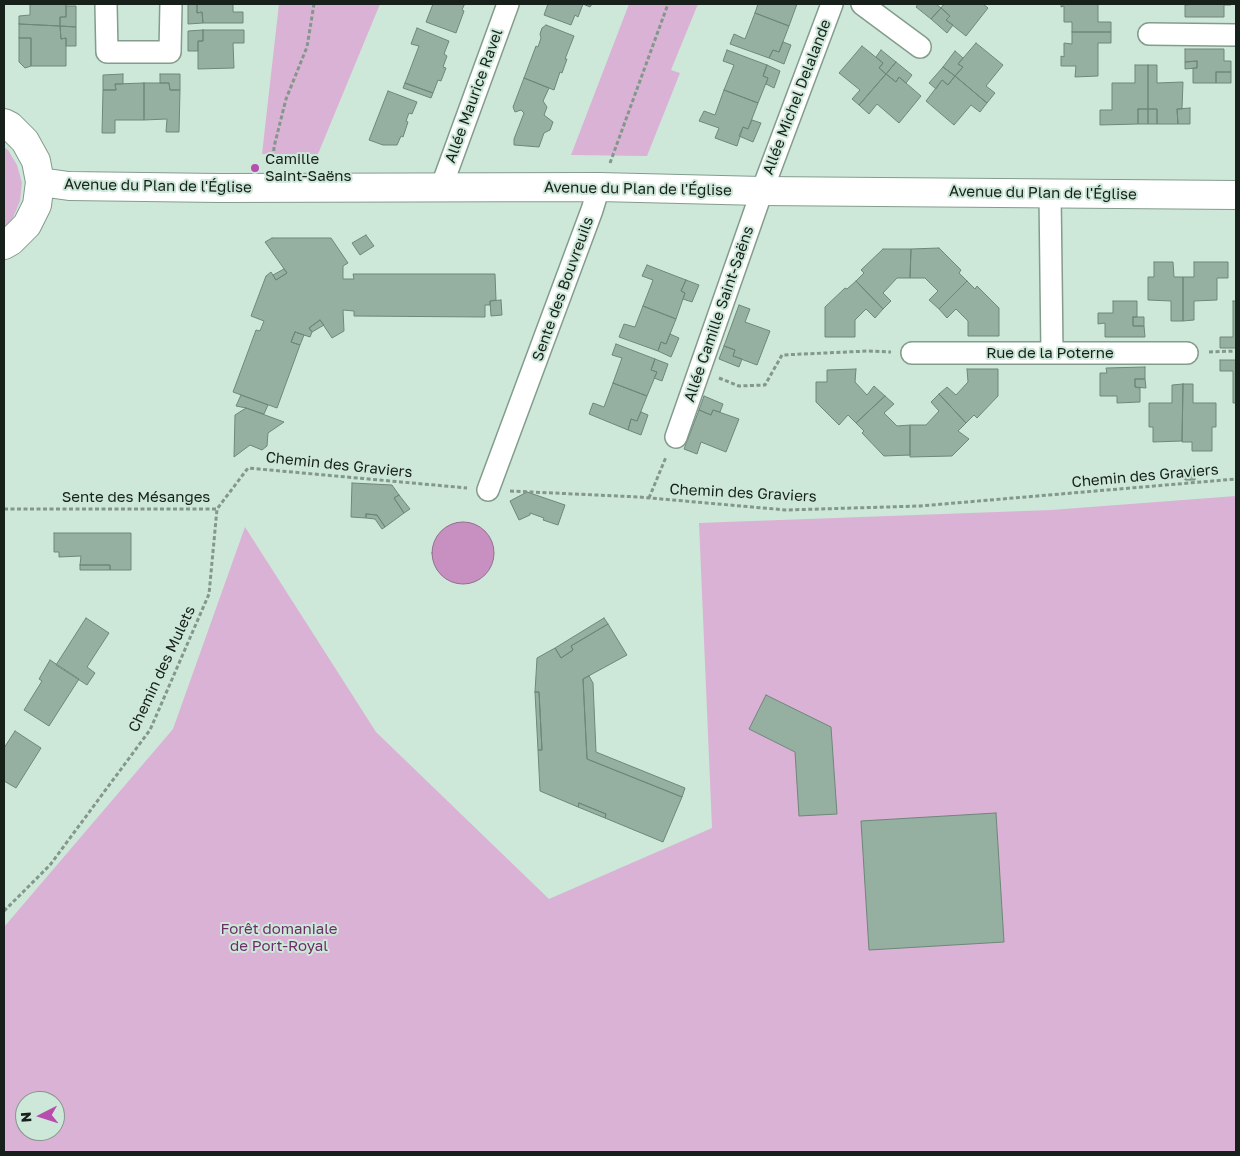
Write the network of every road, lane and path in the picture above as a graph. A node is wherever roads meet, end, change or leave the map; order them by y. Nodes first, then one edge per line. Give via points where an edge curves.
1 (106, 4) edge
2 (171, 4) edge
3 (314, 4) edge
4 (508, 4) edge
5 (668, 4) edge
6 (832, 4) edge
7 (862, 4) edge
8 (1149, 34) dead end
9 (1236, 34) edge
10 (920, 47) dead end
11 (4, 123) edge
12 (273, 167) dead end
13 (40, 182) junction
14 (599, 187) junction
15 (441, 188) junction
16 (762, 190) junction
17 (1050, 193) junction
18 (1236, 195) edge
19 (4, 245) edge
20 (1236, 351) edge
21 (912, 353) joint
22 (1052, 353) junction
23 (1188, 353) joint
24 (699, 370) junction
25 (676, 437) joint
26 (248, 468) joint
27 (1236, 479) edge
28 (488, 490) junction
29 (649, 498) junction
30 (4, 509) edge
31 (217, 509) junction
32 (4, 910) edge

1 - 2 street via 107,52 170,52
3 - 12 path via 307,47 286,99 276,137
4 - 15 street, Allée Maurice Ravel
5 - 14 path
6 - 16 street, Allée Michel Delalande
7 - 10 street
8 - 9 street
11 - 13 street via 25,141 36,160
13 - 15 street, Avenue du Plan de l'Église via 69,186
13 - 19 street via 37,205 27,225
14 - 15 street, Avenue du Plan de l'Église
14 - 16 street, Avenue du Plan de l'Église
14 - 28 street, Sente des Bouvreuils
16 - 17 street, Avenue du Plan de l'Église
16 - 24 street, Allée Camille Saint-Saëns
17 - 18 street, Avenue du Plan de l'Église
17 - 22 street
20 - 23 path
21 - 22 street, Rue de la Poterne
21 - 24 path via 868,351 782,355 765,385 739,386
22 - 23 street, Rue de la Poterne
24 - 25 street, Allée Camille Saint-Saëns
25 - 29 path
26 - 28 path, Chemin des Graviers
26 - 31 path, Sente des Mésanges
27 - 29 path, Chemin des Graviers via 920,506 786,510
28 - 29 path, Chemin des Graviers
30 - 31 path, Sente des Mésanges
31 - 32 path, Chemin des Mulets via 209,594 150,730 50,865

